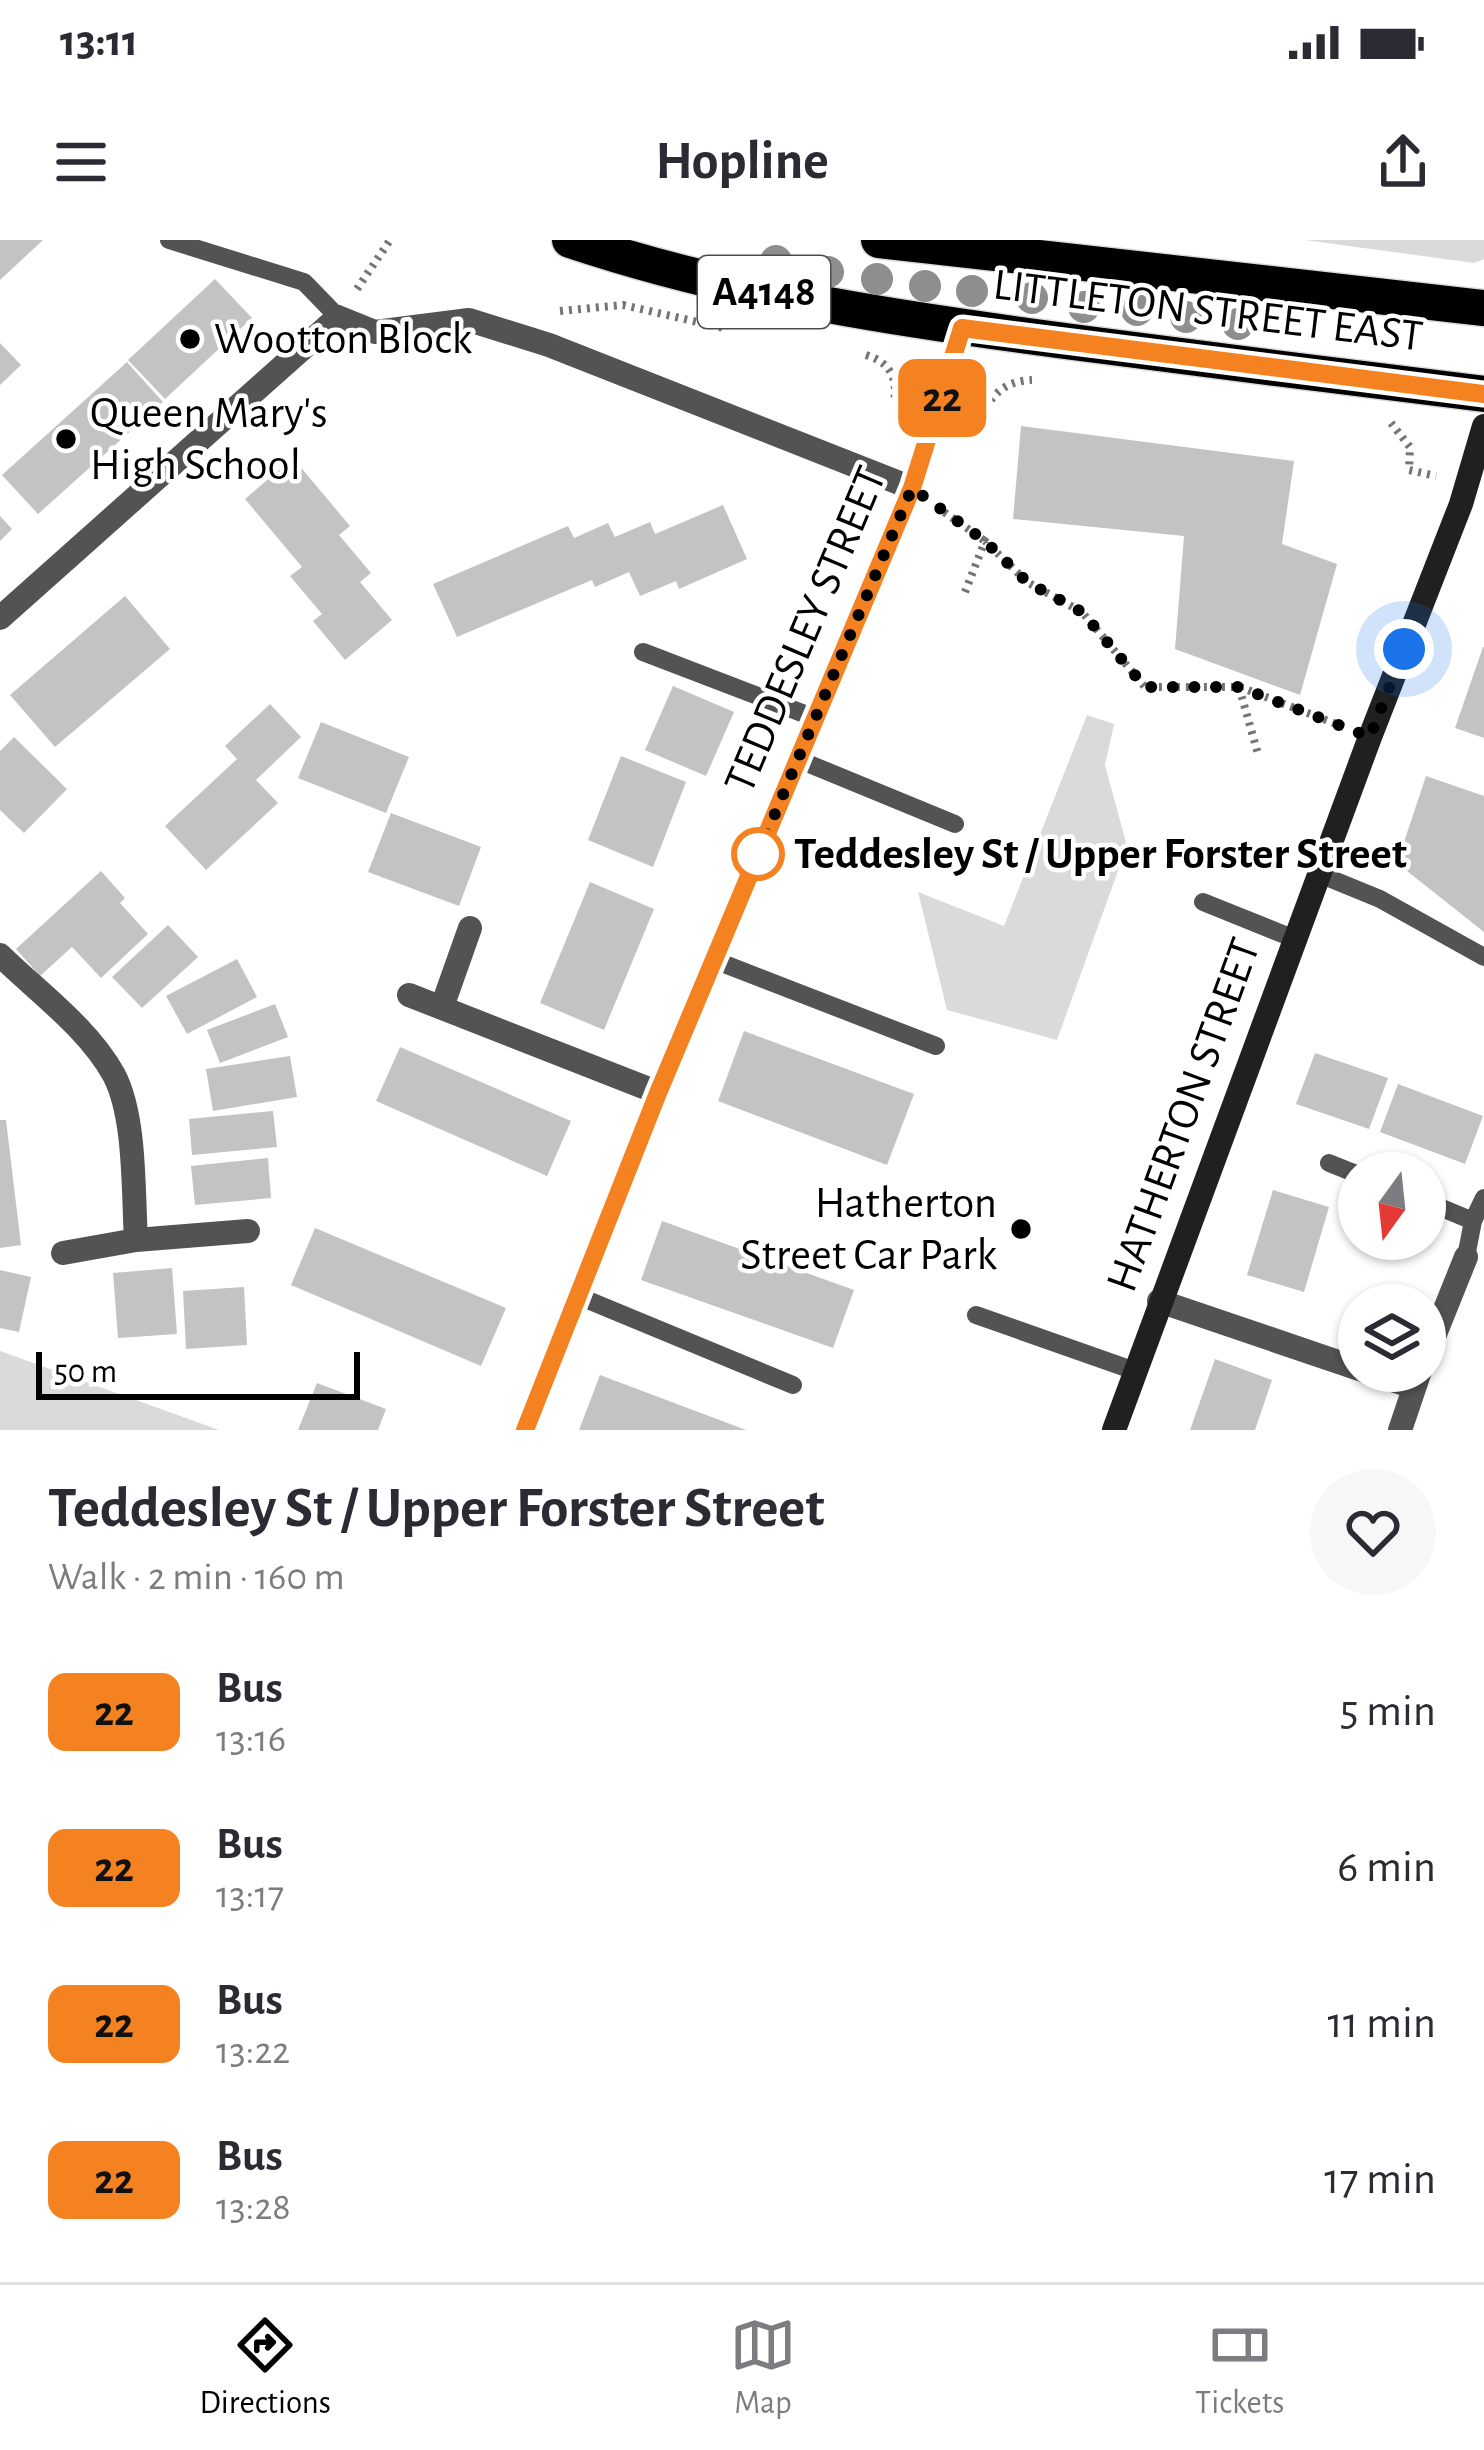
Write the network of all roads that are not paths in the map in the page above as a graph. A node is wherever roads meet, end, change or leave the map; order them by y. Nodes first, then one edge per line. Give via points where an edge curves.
1 (169, 240) edge
2 (570, 240) edge
3 (879, 240) edge
4 (1484, 308) edge
5 (338, 317) junction
6 (962, 328) junction
7 (1484, 394) edge
8 (1484, 426) edge
9 (912, 488) junction
10 (0, 619) edge
11 (643, 652) dead end
12 (814, 718) junction
13 (797, 759) junction
14 (956, 824) dead end
15 (1319, 874) junction
16 (1203, 902) dead end
17 (470, 928) dead end
18 (1294, 940) junction
19 (0, 955) edge
20 (1484, 958) edge
21 (714, 961) junction
22 (409, 995) dead end
23 (442, 1007) junction
24 (935, 1046) dead end
25 (658, 1093) junction
26 (1329, 1163) dead end
27 (1338, 1167) edge
28 (1484, 1198) edge
29 (1446, 1210) edge
30 (1473, 1221) junction
31 (248, 1232) dead end
32 (136, 1240) junction
33 (63, 1253) dead end
34 (1466, 1257) joint
35 (578, 1296) junction
36 (1159, 1301) junction
37 (1446, 1307) edge
38 (976, 1315) dead end
39 (1338, 1362) edge
40 (1135, 1371) junction
41 (794, 1385) dead end
42 (1413, 1392) edge
43 (524, 1430) edge
44 (1114, 1430) edge
45 (1400, 1430) edge

1 - 5 lane via 304,282
2 - 6 highway, LITTLETON STREET EAST / A4148 via 721,283
3 - 4 highway, LITTLETON STREET EAST / A4148
5 - 9 street via 375,332 470,320
5 - 10 street
6 - 7 highway, LITTLETON STREET EAST / A4148
6 - 9 street, TEDDESLEY STREET
8 - 15 street, HATHERTON STREET
9 - 12 street, TEDDESLEY STREET
11 - 12 lane
12 - 13 street, TEDDESLEY STREET
13 - 14 lane
13 - 21 street, TEDDESLEY STREET
15 - 18 street, HATHERTON STREET
15 - 20 lane
16 - 18 lane
17 - 23 street
18 - 36 street, HATHERTON STREET
19 - 32 street via 98,1049 116,1080
21 - 24 lane
21 - 25 street, TEDDESLEY STREET
22 - 23 street
23 - 25 street
25 - 35 street, TEDDESLEY STREET
26 - 27 lane
28 - 30 lane
29 - 30 lane
30 - 34 lane
31 - 32 street
32 - 33 street
34 - 37 street
35 - 41 lane
35 - 43 street, TEDDESLEY STREET
36 - 39 street
36 - 40 street, HATHERTON STREET
38 - 40 lane
40 - 44 street, HATHERTON STREET
42 - 45 street

